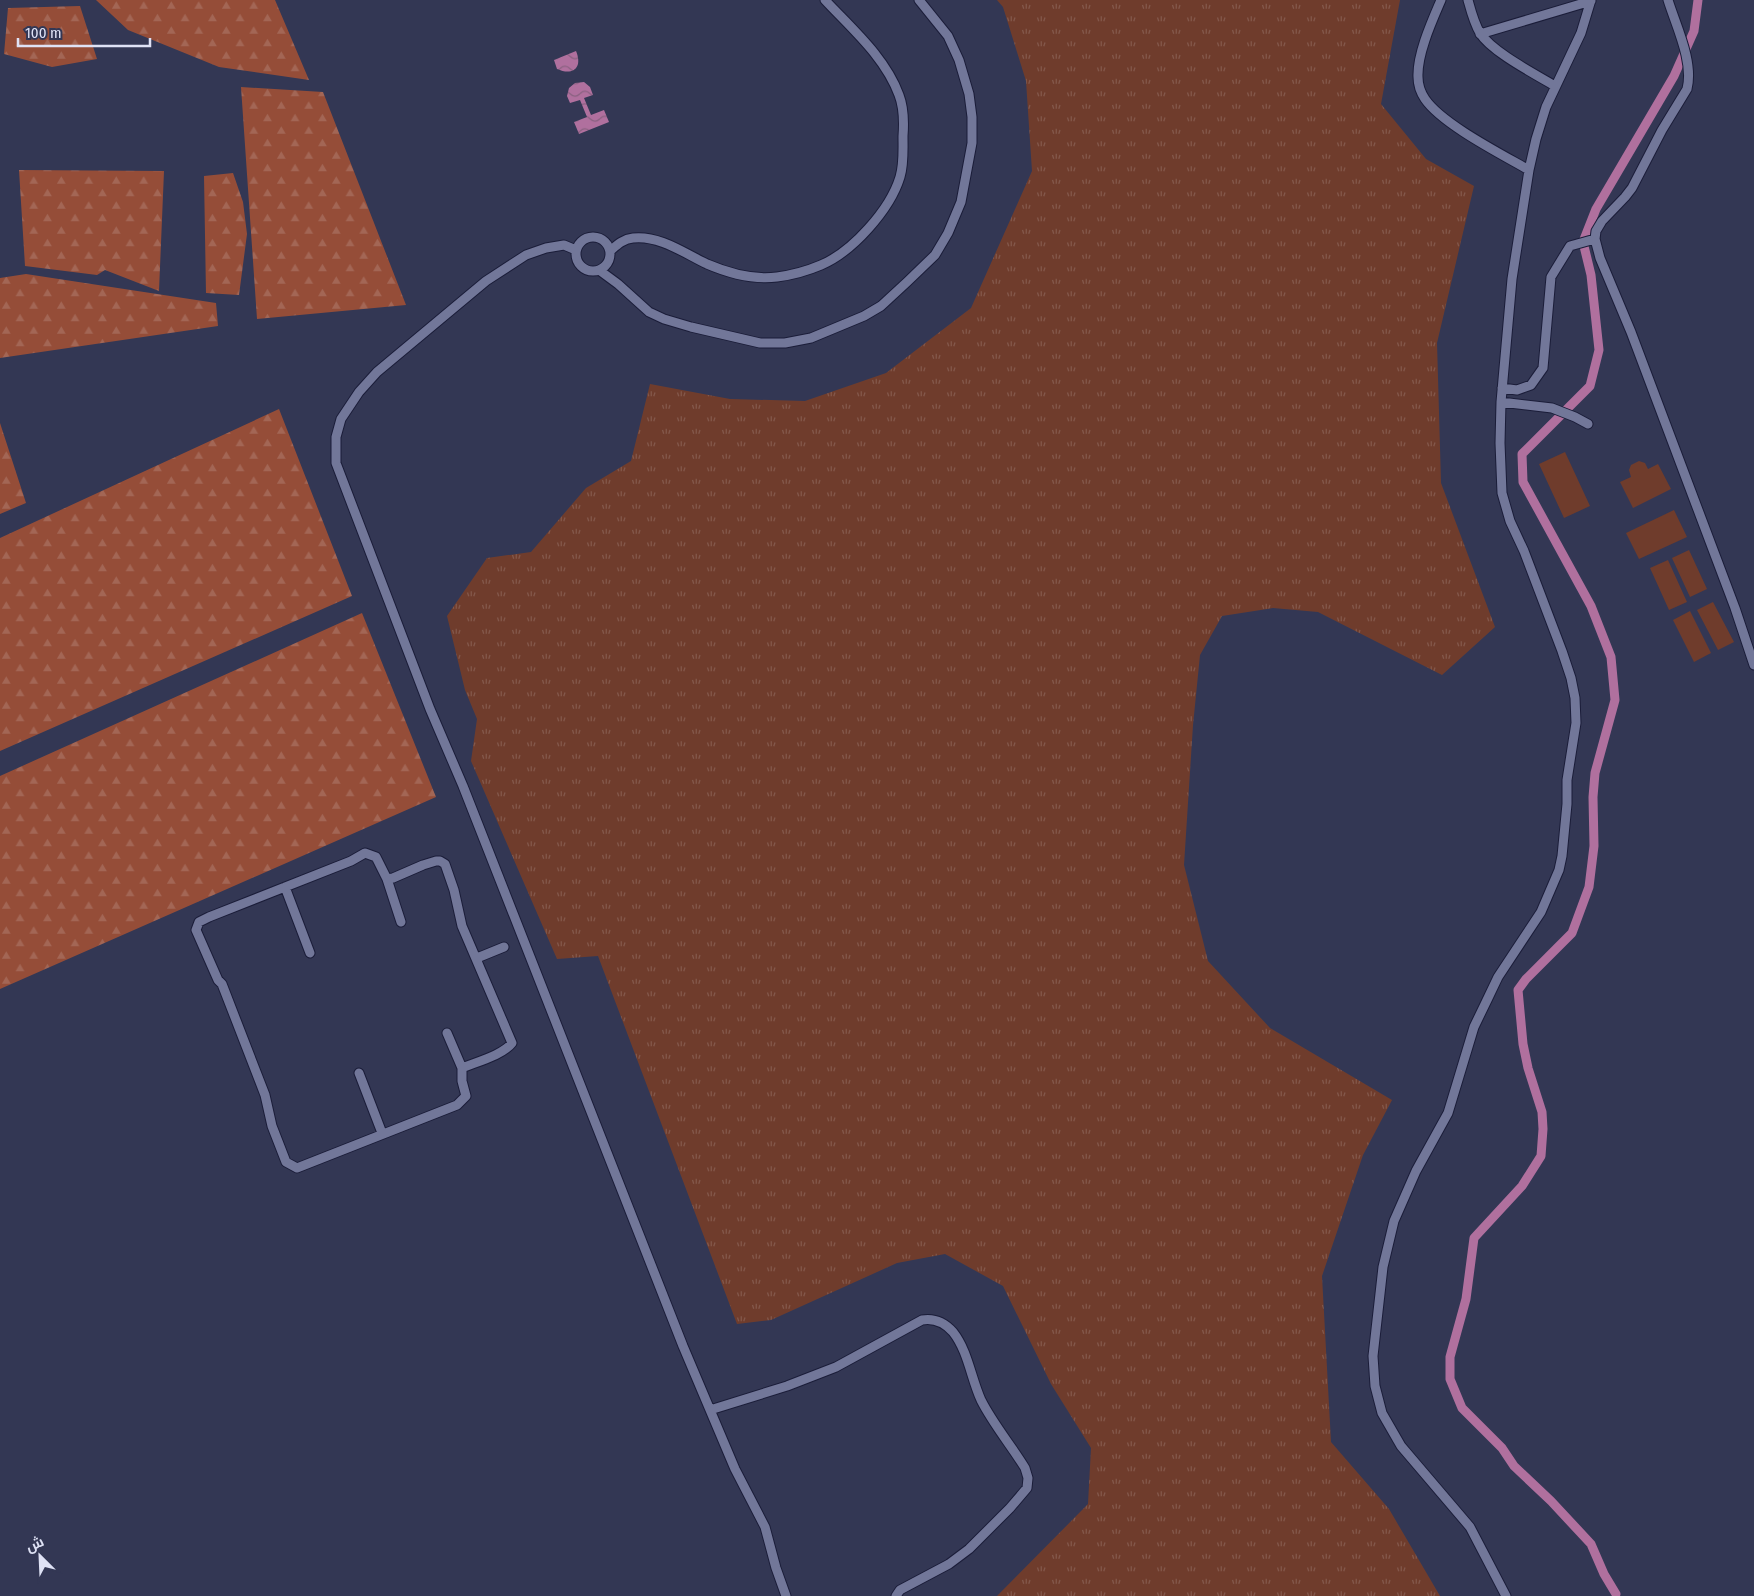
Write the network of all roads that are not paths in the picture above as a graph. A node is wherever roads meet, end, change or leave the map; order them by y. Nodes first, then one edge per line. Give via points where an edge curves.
1 (825, 0) edge
2 (919, 0) edge
3 (1441, 0) edge
4 (1468, 0) edge
5 (1591, 0) edge
6 (1668, 0) edge
7 (1480, 34) junction
8 (1555, 86) junction
9 (1529, 170) junction
10 (1594, 239) junction
11 (576, 250) junction
12 (610, 251) junction
13 (599, 270) junction
14 (1502, 388) junction
15 (1501, 402) junction
16 (1588, 424) dead end
17 (1754, 665) edge
18 (387, 879) junction
19 (285, 887) junction
20 (401, 922) dead end
21 (504, 947) dead end
22 (310, 953) dead end
23 (477, 958) junction
24 (447, 1033) dead end
25 (462, 1068) junction
26 (359, 1073) dead end
27 (382, 1134) junction
28 (710, 1410) junction
29 (786, 1596) edge
30 (896, 1596) edge
31 (1506, 1596) edge

1 - 12 street via 877,57 890,74 900,97 904,122 900,177 880,213 838,255 821,265 786,276 750,277 729,272 665,243 642,238 622,241
2 - 13 street via 948,36 959,60 970,102 972,142 961,202 948,233 935,255 881,306 811,338 760,343 657,316
3 - 9 street via 1419,64 1423,97 1455,124
4 - 7 street
5 - 7 street
5 - 8 street via 1581,33
6 - 10 street via 1688,64 1689,82 1632,188 1602,221
7 - 8 street
8 - 9 street via 1542,119
9 - 14 street via 1512,280
10 - 14 street via 1570,246 1551,277 1543,368 1531,385 1517,390
10 - 17 street
11 - 12 street via 582,240 593,236 604,240
11 - 13 street via 577,260 583,268
11 - 28 street via 564,245 526,254 486,281 377,372 341,419 336,437 336,463 430,709
12 - 13 street via 609,260
14 - 15 street
15 - 16 street via 1552,408
15 - 31 street via 1502,493 1562,651 1575,698 1576,723 1567,780 1562,856 1560,870 1541,912 1498,977 1474,1027 1448,1113 1416,1171 1394,1221 1383,1267 1373,1356 1375,1386 1382,1413 1401,1446 1470,1527
18 - 19 street via 376,857 365,853
18 - 20 street
18 - 23 street via 436,861 445,864 462,926
19 - 22 street
19 - 27 street via 209,917 199,922 197,927 265,1094 272,1126 286,1162 297,1168
21 - 23 street
23 - 25 street via 512,1042 490,1058
24 - 25 street
25 - 27 street via 466,1096 457,1105
26 - 27 street
28 - 29 street via 734,1469 765,1527
28 - 30 street via 822,1373 922,1320 938,1321 952,1330 962,1347 981,1399 1027,1472 1027,1488 969,1549 949,1564 900,1590

